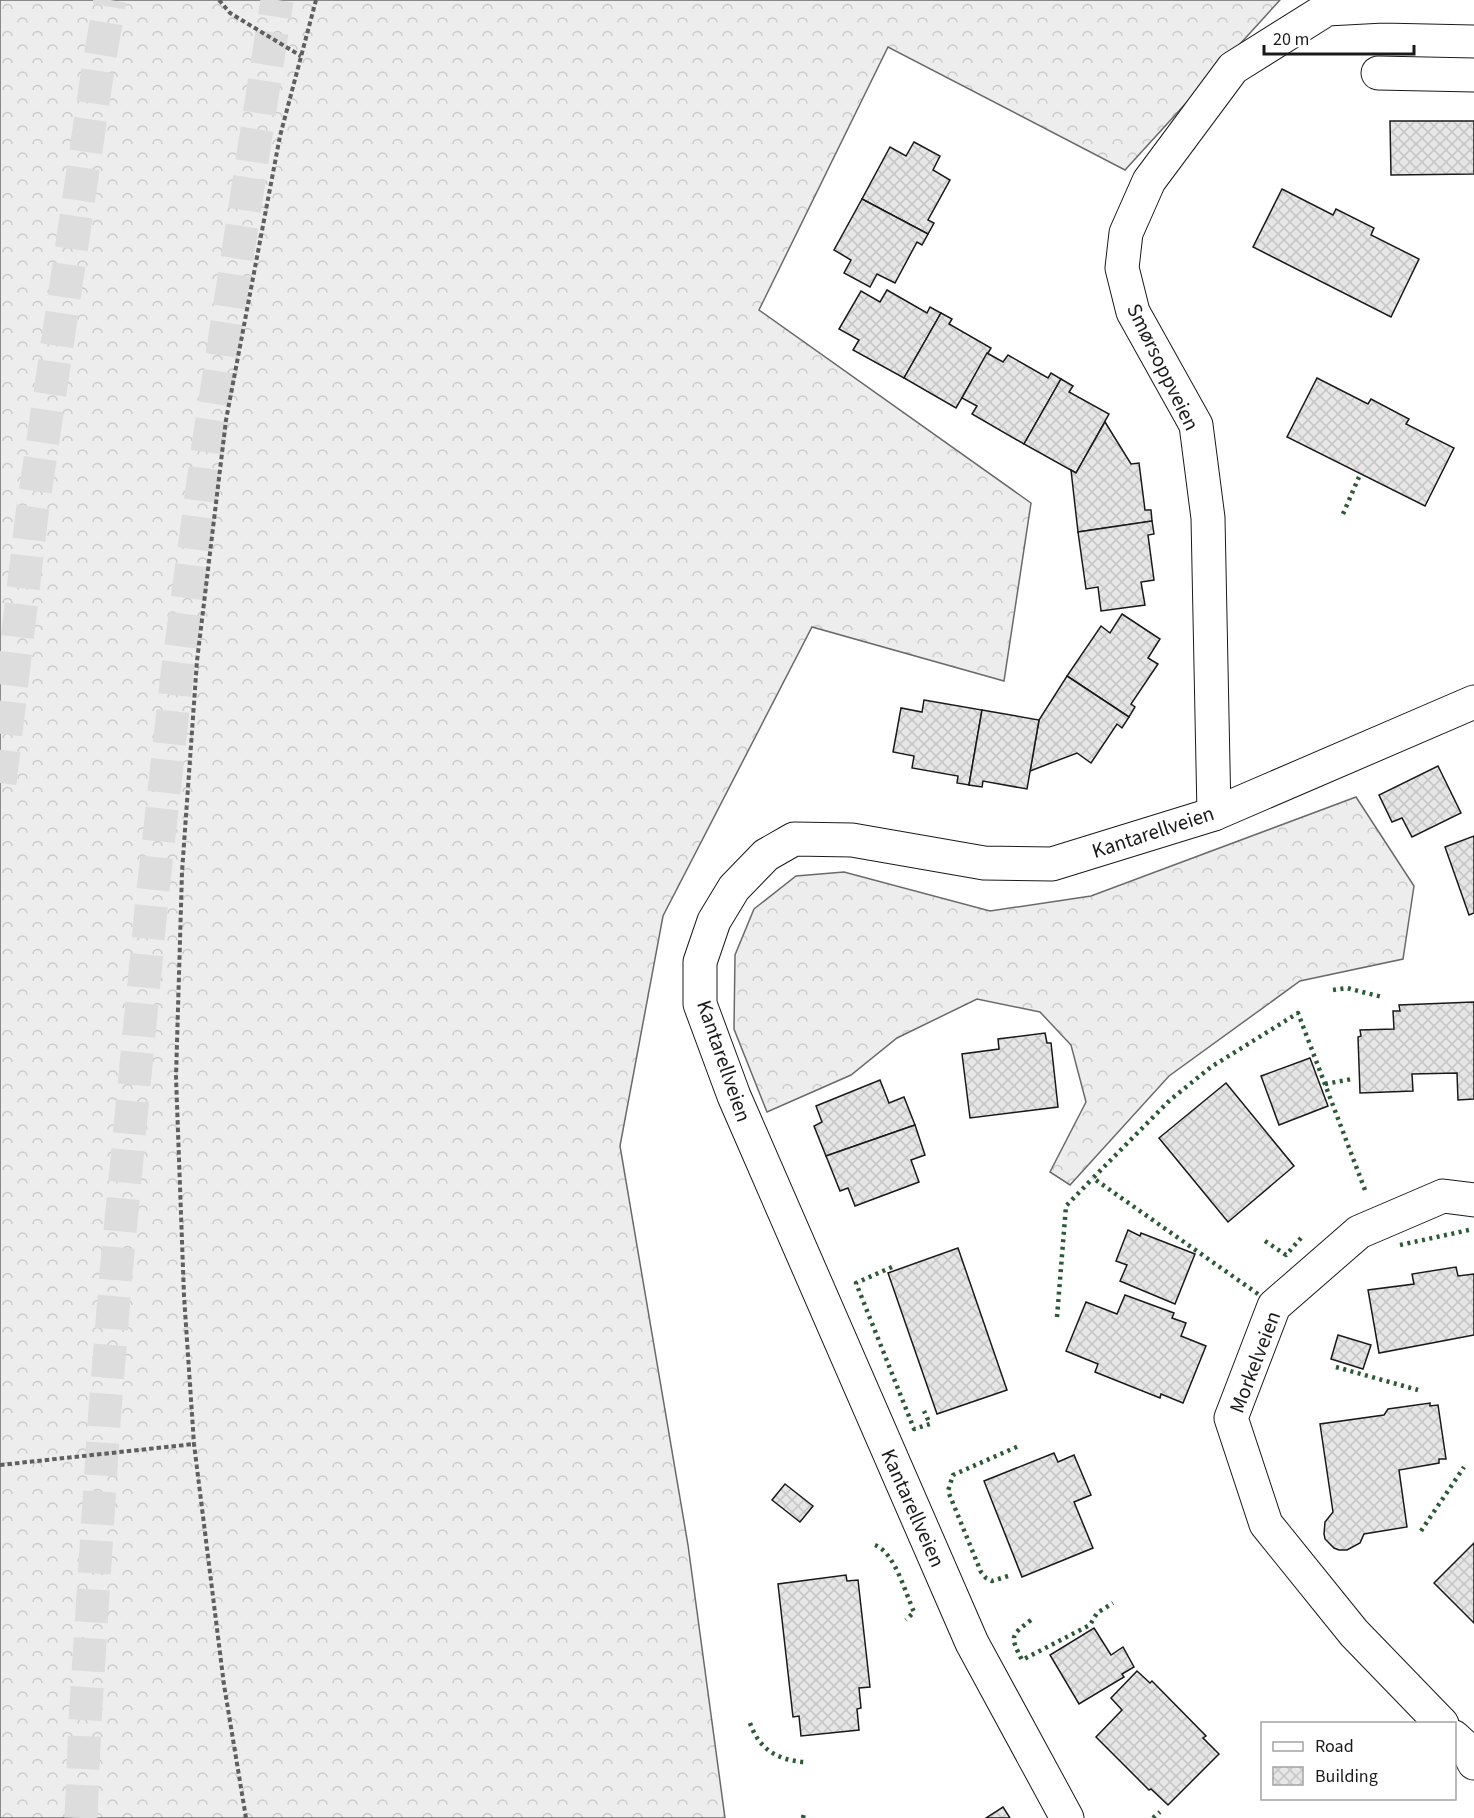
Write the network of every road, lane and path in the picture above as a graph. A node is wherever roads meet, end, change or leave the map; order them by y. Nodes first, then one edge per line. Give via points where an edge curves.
1 (219, 0) edge
2 (316, 0) edge
3 (1474, 8) edge
4 (302, 56) junction
5 (1378, 73) dead end
6 (1474, 75) edge
7 (1474, 702) edge
8 (1214, 814) junction
9 (1474, 1200) edge
10 (194, 1444) junction
11 (0, 1465) edge
12 (1440, 1722) edge
13 (1456, 1738) edge
14 (1474, 1763) edge
15 (246, 1818) edge
16 (1067, 1818) edge

1 - 4 path via 230,13
2 - 4 path
3 - 8 street, Smørsoppveien via 1327,9 1233,68 1149,181 1126,233 1122,268 1133,312 1196,425 1208,518
4 - 10 path via 280,136 226,420 197,661 182,872 176,1077
5 - 6 street
7 - 8 street, Kantarellveien
8 - 16 street, Kantarellveien via 1052,864 984,863 852,840 794,839 766,855 734,888 714,921 700,962 700,1004 734,1096 972,1643
9 - 12 street, Morkelveien via 1443,1196 1359,1232 1274,1306 1231,1418 1266,1524 1354,1633
10 - 11 path
10 - 15 path via 224,1685
13 - 14 street

